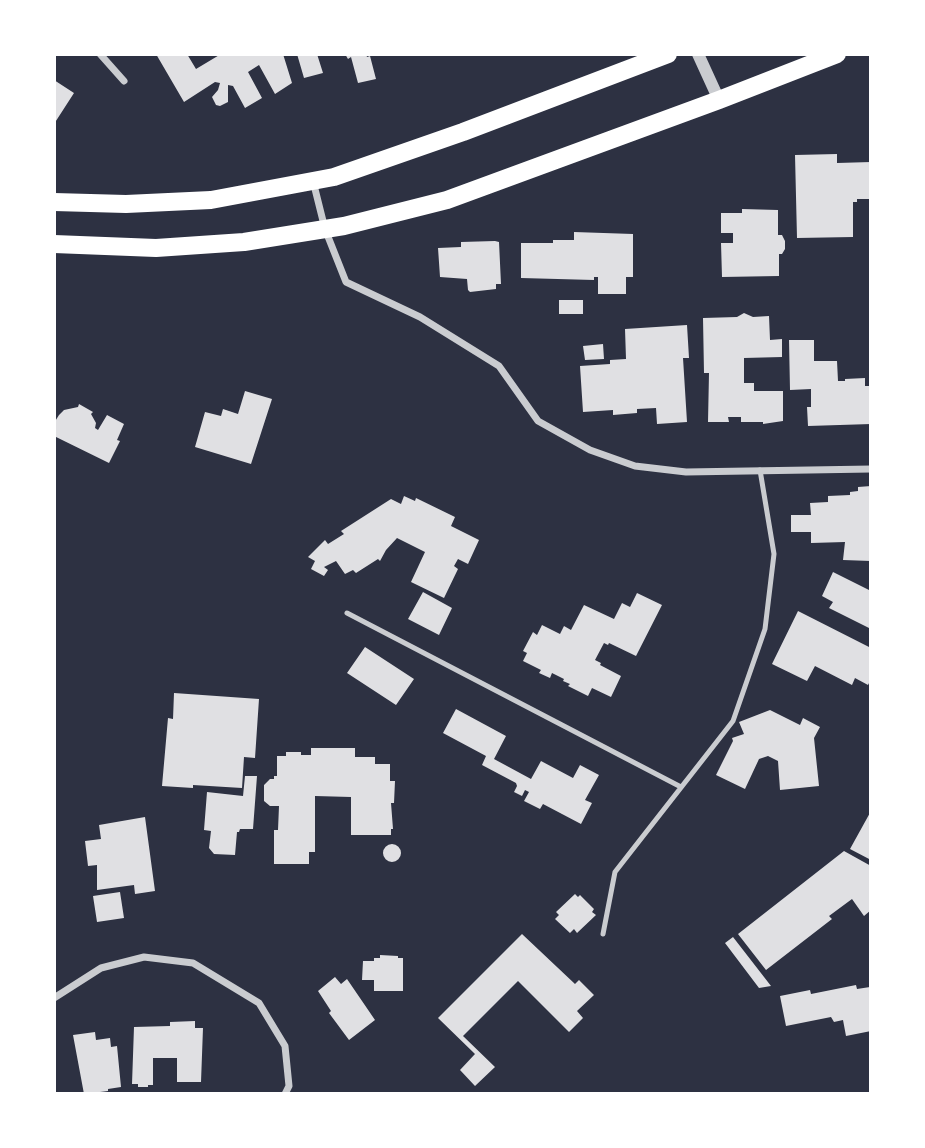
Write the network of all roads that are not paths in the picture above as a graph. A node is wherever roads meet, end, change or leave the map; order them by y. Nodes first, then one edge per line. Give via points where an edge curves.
1 (100, 54) edge
2 (668, 54) edge
3 (698, 54) edge
4 (837, 54) edge
5 (124, 80) dead end
6 (719, 100) junction
7 (313, 181) junction
8 (54, 202) edge
9 (325, 229) junction
10 (54, 244) edge
11 (871, 469) edge
12 (760, 470) junction
13 (347, 613) dead end
14 (681, 787) junction
15 (603, 934) dead end
16 (54, 998) edge
17 (285, 1094) edge

1 - 5 street
2 - 7 main road via 463,132
3 - 6 street
4 - 6 main road
6 - 9 main road via 447,200
7 - 8 main road via 211,200
7 - 9 street
9 - 10 main road via 243,242 156,248
9 - 12 street via 346,282 420,317 499,366 538,421 579,444 635,466 686,472
11 - 12 street
12 - 14 lane via 774,554 765,629 733,721
13 - 14 lane
14 - 15 lane via 615,872
16 - 17 street via 101,968 145,957 193,963 259,1003 285,1046 289,1086

